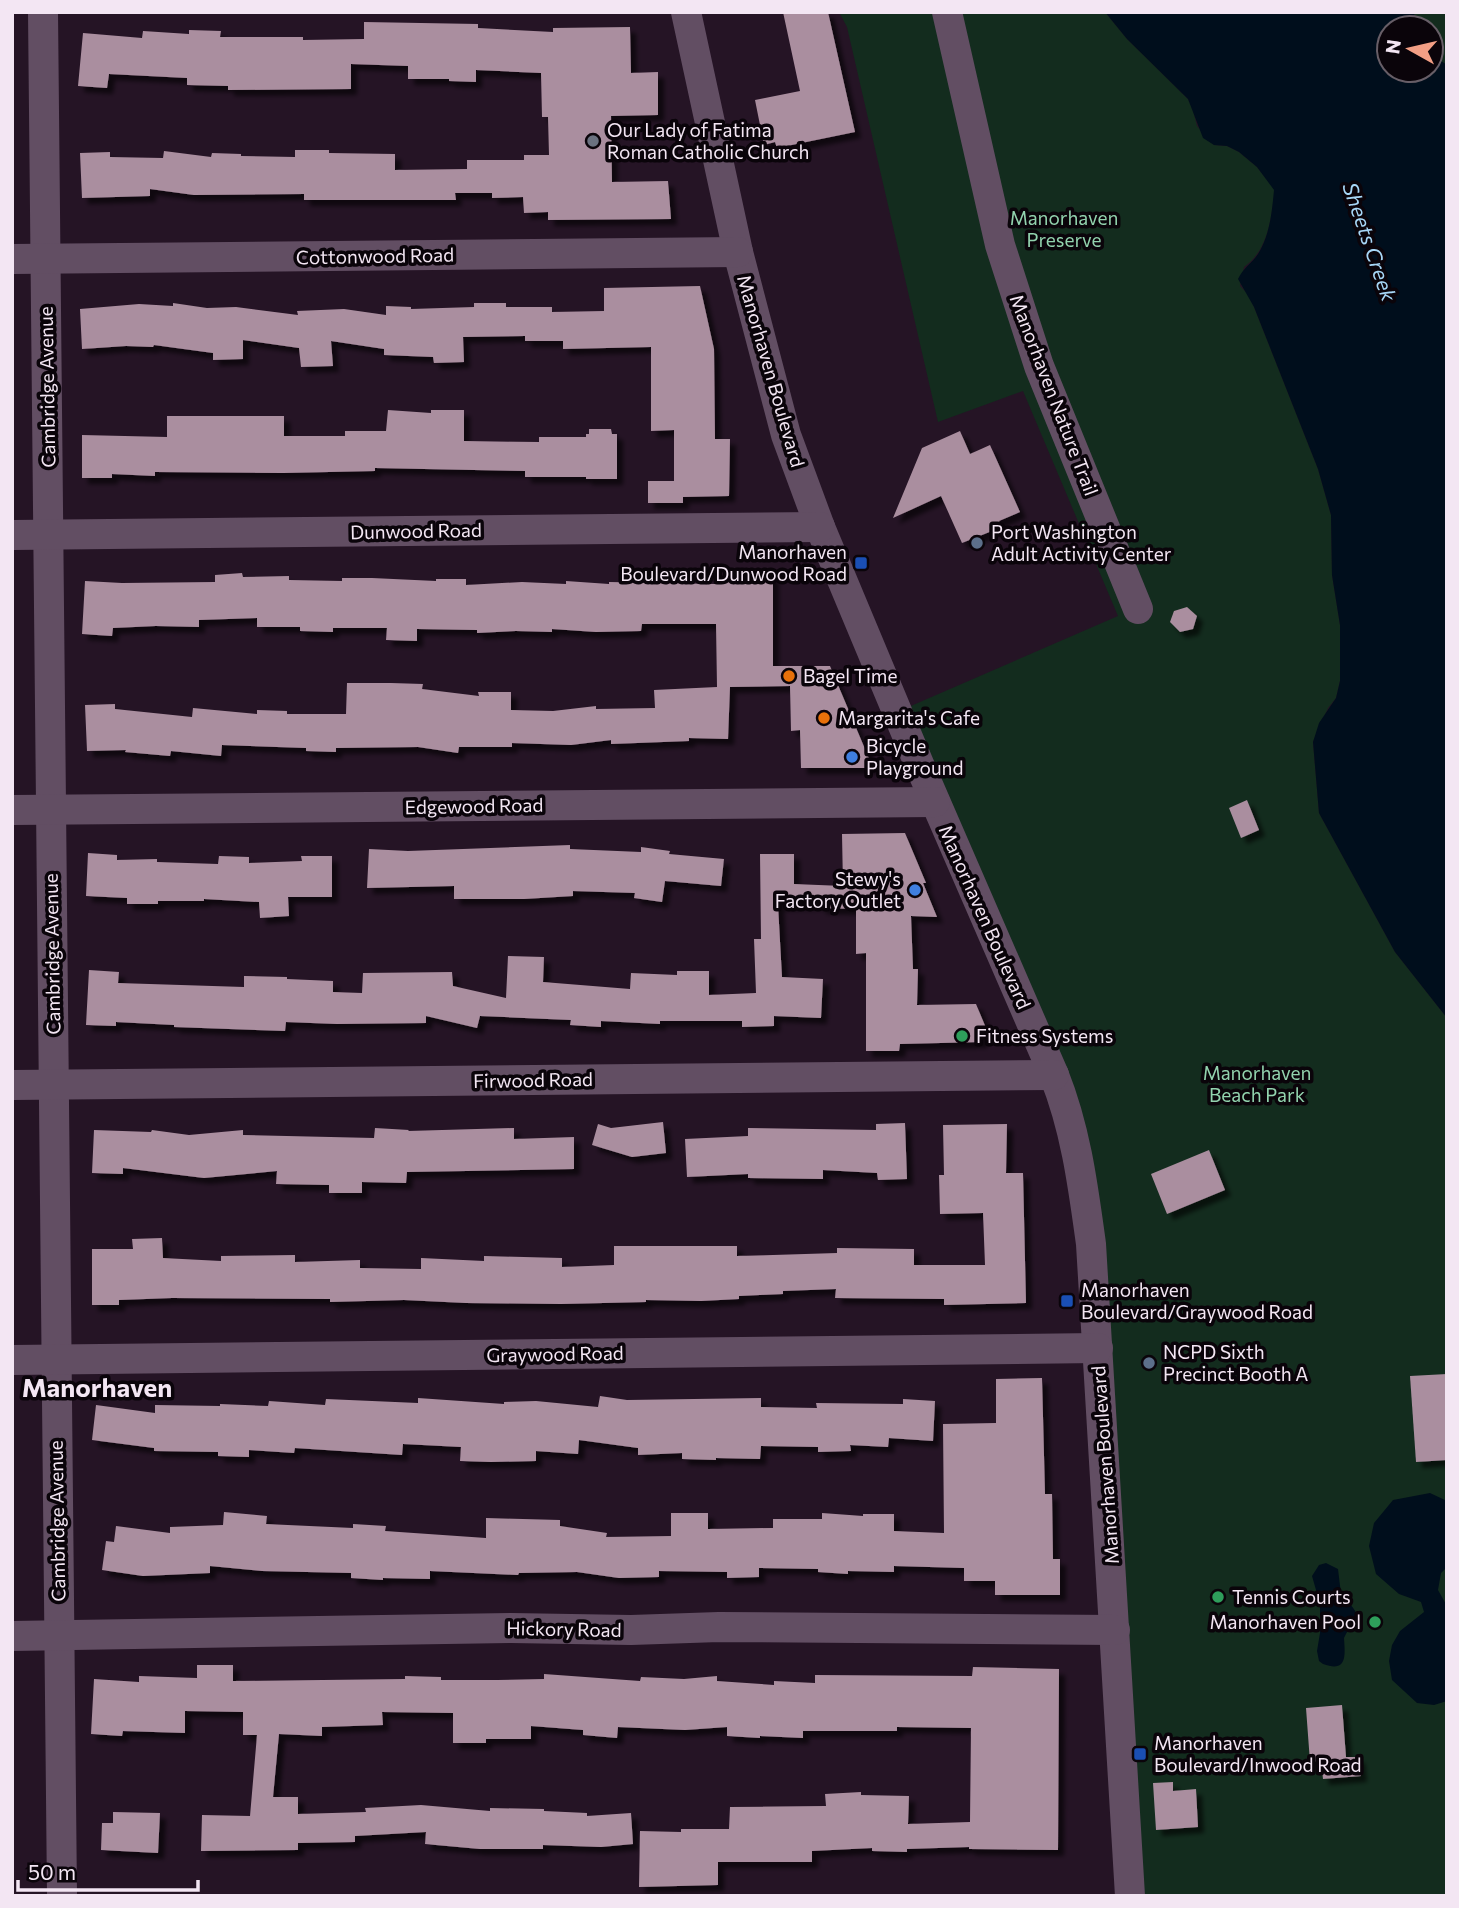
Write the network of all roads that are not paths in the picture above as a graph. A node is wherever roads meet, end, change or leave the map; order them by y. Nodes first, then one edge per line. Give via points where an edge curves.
1 (43, 12) edge
2 (686, 12) edge
3 (947, 12) edge
4 (738, 253) junction
5 (46, 259) junction
6 (12, 260) edge
7 (820, 527) junction
8 (48, 534) junction
9 (12, 535) edge
10 (1138, 609) dead end
11 (935, 802) junction
12 (12, 810) edge
13 (51, 810) junction
14 (1054, 1075) junction
15 (54, 1084) junction
16 (12, 1085) edge
17 (1098, 1348) junction
18 (12, 1360) edge
19 (56, 1360) junction
20 (1115, 1630) junction
21 (58, 1635) junction
22 (12, 1636) edge
23 (62, 1896) edge
24 (1130, 1896) edge

1 - 5 street, Cambridge Avenue
2 - 4 street, Manorhaven Boulevard
3 - 10 street, Manorhaven Nature Trail via 1015,293 1039,366
4 - 5 street, Cottonwood Road
4 - 7 street, Manorhaven Boulevard via 778,409
5 - 6 street, Cottonwood Road
5 - 8 street, Cambridge Avenue
7 - 8 street, Dunwood Road
7 - 11 street, Manorhaven Boulevard
8 - 9 street, Dunwood Road
8 - 13 street, Cambridge Avenue
11 - 13 street, Edgewood Road
11 - 14 street, Manorhaven Boulevard
12 - 13 street, Edgewood Road
13 - 15 street, Cambridge Avenue
14 - 15 street, Firwood Road
14 - 17 street, Manorhaven Boulevard via 1079,1156
15 - 16 street, Firwood Road
15 - 19 street, Cambridge Avenue
17 - 19 street, Graywood Road
17 - 20 street, Manorhaven Boulevard
18 - 19 street, Graywood Road
19 - 21 street, Cambridge Avenue
20 - 21 street, Hickory Road via 719,1627
20 - 24 street, Manorhaven Boulevard
21 - 22 street, Hickory Road
21 - 23 street, Cambridge Avenue

